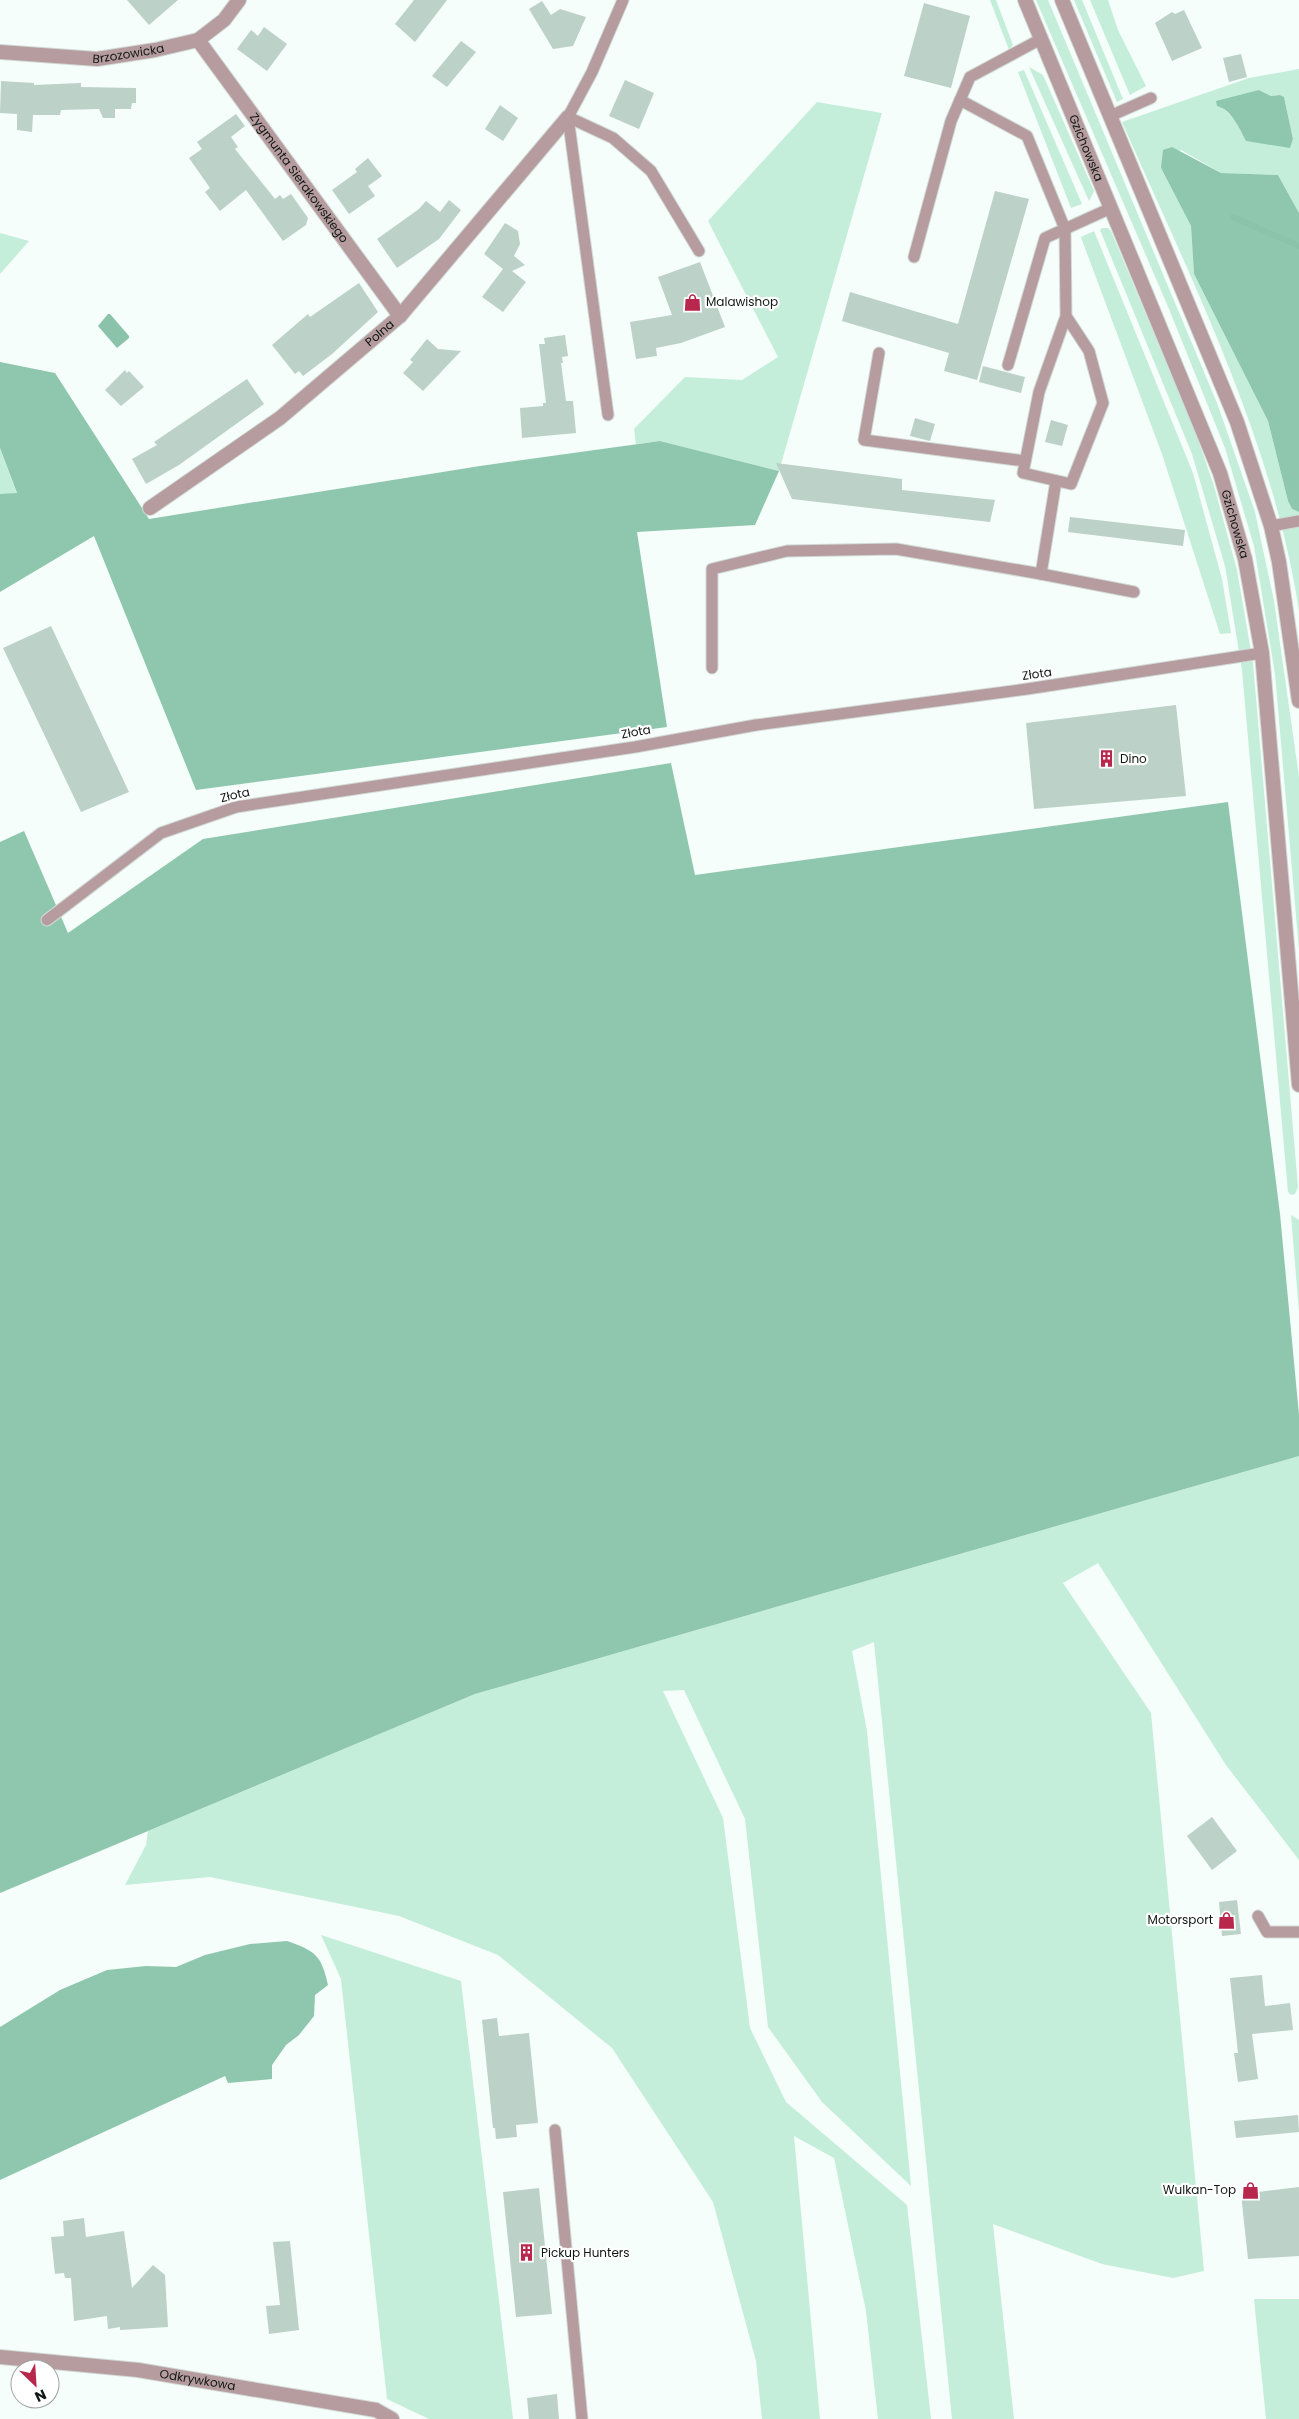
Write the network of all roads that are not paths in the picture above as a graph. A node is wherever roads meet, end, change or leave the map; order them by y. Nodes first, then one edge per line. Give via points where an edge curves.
1 (239, 0) edge
2 (623, 0) edge
3 (1025, 0) edge
4 (1062, 0) edge
5 (1041, 39) junction
6 (198, 40) junction
7 (0, 52) edge
8 (1151, 98) dead end
9 (960, 100) junction
10 (1110, 116) junction
11 (568, 117) junction
12 (1111, 208) junction
13 (1065, 229) junction
14 (700, 252) dead end
15 (914, 257) dead end
16 (400, 316) junction
17 (1066, 316) junction
18 (878, 353) dead end
19 (1008, 365) dead end
20 (608, 415) dead end
21 (1025, 461) junction
22 (1056, 480) junction
23 (150, 508) dead end
24 (1299, 521) edge
25 (1270, 526) junction
26 (1041, 574) junction
27 (1134, 592) dead end
28 (1262, 653) junction
29 (712, 668) dead end
30 (1299, 701) edge
31 (47, 920) dead end
32 (1299, 1084) edge
33 (1258, 1916) dead end
34 (1299, 1932) edge
35 (554, 2130) dead end
36 (0, 2357) edge
37 (392, 2419) edge
38 (582, 2419) edge

1 - 6 street, Brzozowicka via 224,20
2 - 11 lane via 592,72
3 - 5 street, Gzichowska
4 - 10 street
5 - 9 lane via 970,77
5 - 12 street, Gzichowska
6 - 7 street, Brzozowicka via 97,59
6 - 16 street, Zygmunta Sierakowskiego
8 - 10 lane
9 - 13 lane via 1027,136
9 - 15 lane
10 - 25 street via 1237,422
11 - 14 lane via 612,138 651,171
11 - 16 street, Polna
11 - 20 lane
12 - 13 lane
12 - 28 street, Gzichowska via 1220,472 1245,559
13 - 17 lane
13 - 19 lane via 1045,238
16 - 23 street, Polna via 280,418
17 - 21 lane via 1039,392
17 - 22 lane via 1090,351 1103,403 1071,484
18 - 21 lane via 864,440
21 - 22 lane via 1023,473
22 - 26 lane
24 - 25 lane
25 - 30 street via 1279,562
26 - 27 lane
26 - 29 lane via 896,549 787,551 712,569
28 - 31 lane, Złota via 1027,689 756,725 635,747 236,807 161,833
28 - 32 street, Gzichowska
33 - 34 lane via 1267,1932
35 - 38 lane
36 - 37 street, Odkrywkowa via 148,2372 376,2410

